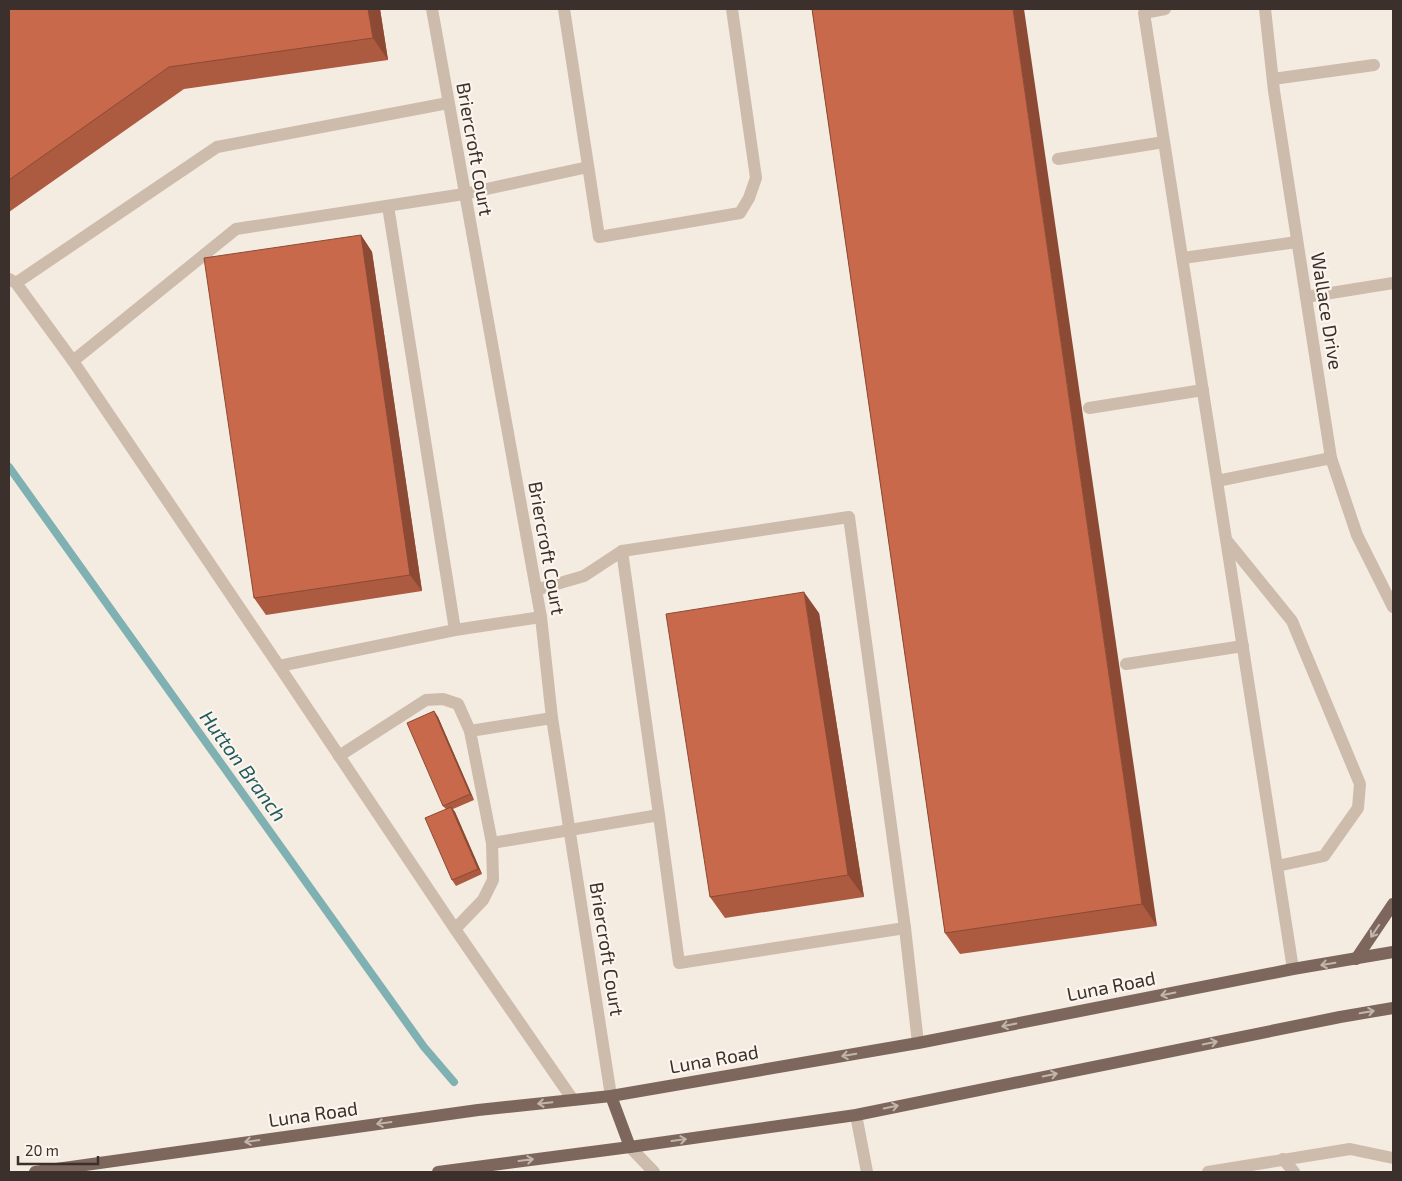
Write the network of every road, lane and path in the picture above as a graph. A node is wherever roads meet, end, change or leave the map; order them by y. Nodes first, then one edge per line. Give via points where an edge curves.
1 (432, 9) edge
2 (564, 9) edge
3 (732, 9) edge
4 (1165, 9) edge
5 (1265, 9) edge
6 (1374, 65) dead end
7 (1273, 79) junction
8 (448, 102) junction
9 (1164, 142) junction
10 (1058, 159) dead end
11 (588, 168) junction
12 (464, 194) junction
13 (388, 206) junction
14 (1297, 242) junction
15 (1182, 258) junction
16 (12, 281) edge
17 (1393, 283) edge
18 (1306, 298) junction
19 (73, 360) junction
20 (1203, 390) junction
21 (1089, 408) dead end
22 (1331, 458) junction
23 (1217, 481) junction
24 (1226, 540) junction
25 (622, 551) junction
26 (536, 590) junction
27 (1393, 607) edge
28 (541, 617) junction
29 (455, 630) junction
30 (1243, 646) junction
31 (1126, 664) dead end
32 (279, 666) junction
33 (552, 718) junction
34 (470, 732) junction
35 (339, 756) junction
36 (659, 815) junction
37 (570, 831) junction
38 (492, 843) junction
39 (1277, 866) junction
40 (1393, 904) edge
41 (905, 928) junction
42 (455, 929) junction
43 (1393, 952) edge
44 (1356, 959) junction
45 (1294, 969) junction
46 (1393, 1008) edge
47 (918, 1043) junction
48 (611, 1096) junction
49 (573, 1100) junction
50 (856, 1114) junction
51 (630, 1147) junction
52 (1393, 1158) edge
53 (1283, 1159) junction
54 (35, 1172) edge
55 (438, 1172) edge
56 (654, 1172) edge
57 (867, 1172) edge
58 (1208, 1172) edge
59 (1294, 1172) edge

1 - 8 street, Briercroft Court
2 - 11 street
3 - 11 street via 756,178 740,213 599,237
4 - 9 street via 1144,13
5 - 7 street, Wallace Drive
6 - 7 street
7 - 14 street, Wallace Drive
8 - 12 street, Briercroft Court
8 - 16 street via 217,147
9 - 10 street
9 - 15 street
11 - 12 street
12 - 13 street
12 - 26 street, Briercroft Court
13 - 19 street via 236,229
13 - 29 street
14 - 15 street
14 - 18 street, Wallace Drive
15 - 20 street
16 - 19 street
17 - 18 street
18 - 22 street, Wallace Drive
19 - 32 street
20 - 21 street
20 - 23 street
22 - 23 street
22 - 27 street, Wallace Drive via 1357,535
23 - 24 street
24 - 30 street
24 - 39 street via 1292,621 1360,784 1358,808 1324,856
25 - 26 street via 584,576
25 - 36 street
25 - 41 street via 849,517
26 - 28 street, Briercroft Court
28 - 29 street
28 - 33 street, Briercroft Court
29 - 32 street
30 - 31 street
30 - 39 street
32 - 35 street
33 - 34 street
33 - 37 street, Briercroft Court
34 - 35 street via 458,704 443,699 426,700
34 - 38 street
35 - 42 street
36 - 37 street
36 - 41 street via 679,962
37 - 38 street
37 - 48 street, Briercroft Court
38 - 42 street via 493,880 483,900
39 - 45 street
40 -> 44 main road
41 - 47 street
42 - 49 street
43 - 44 main road, Luna Road
44 -> 45 main road, Luna Road
45 -> 47 main road, Luna Road
50 -> 46 main road
47 -> 48 main road, Luna Road
48 - 49 main road, Luna Road
48 - 51 main road
49 -> 54 main road, Luna Road via 478,1110
51 -> 50 main road
50 - 57 street
55 -> 51 main road
51 - 56 street
52 - 53 street via 1350,1149
53 - 58 street
53 - 59 street

